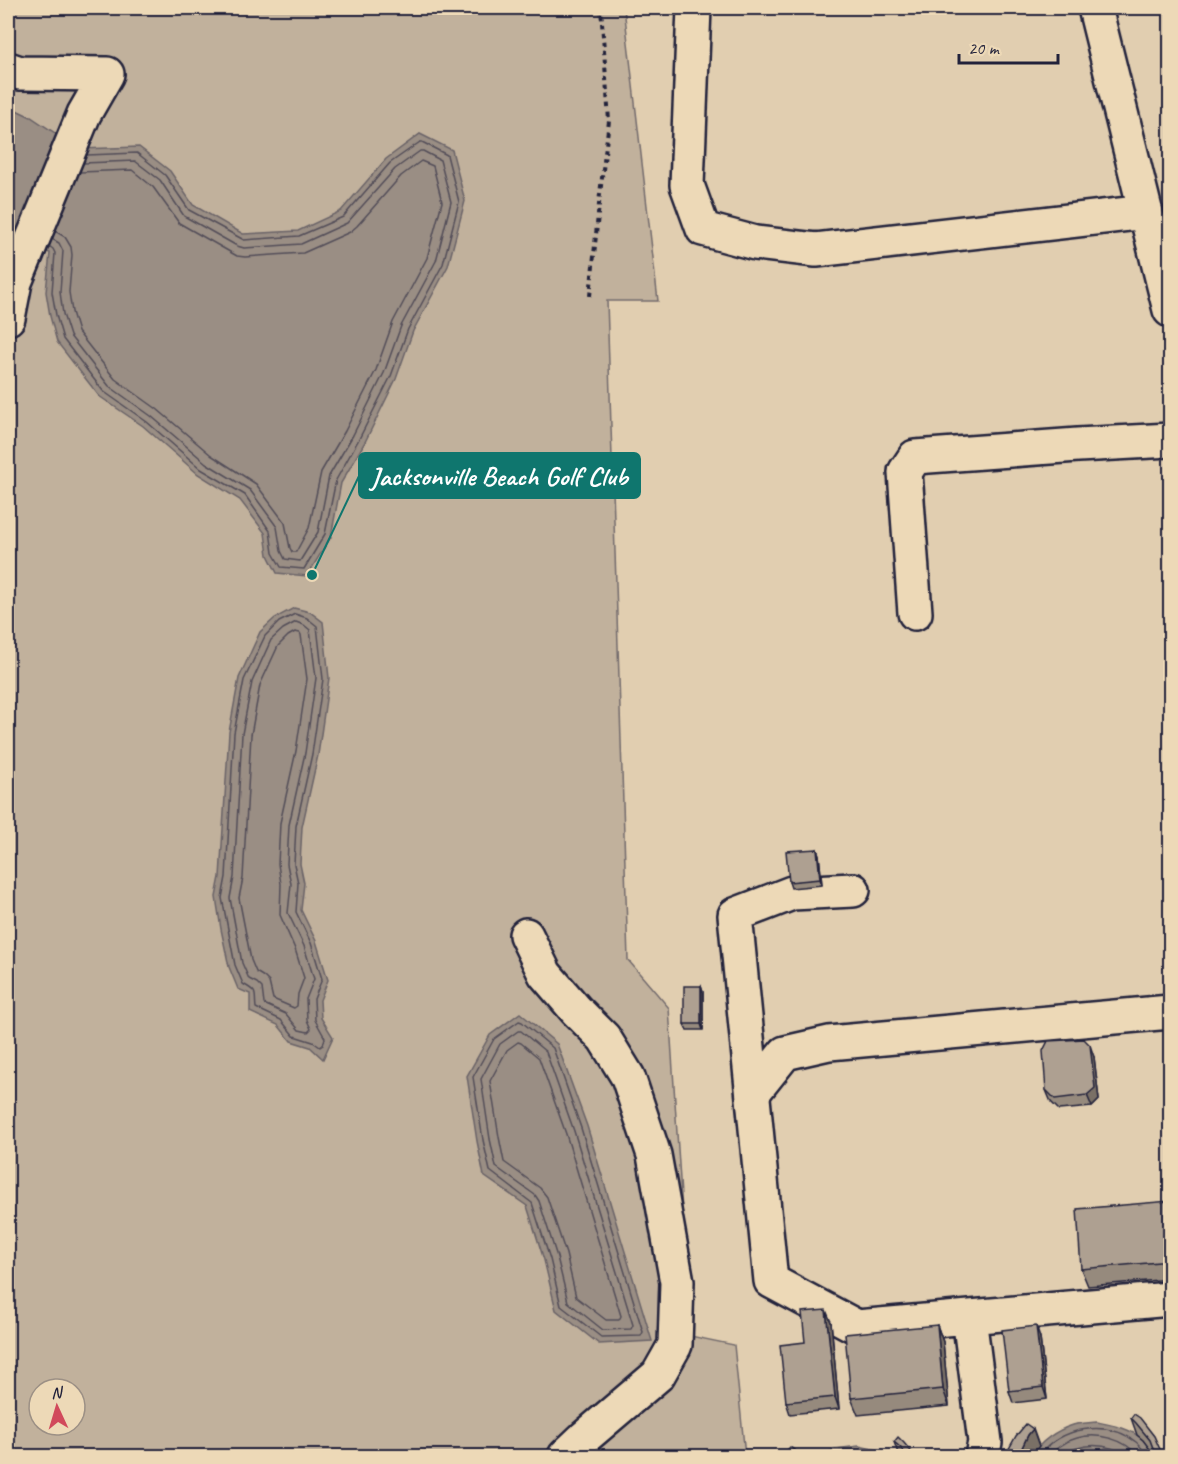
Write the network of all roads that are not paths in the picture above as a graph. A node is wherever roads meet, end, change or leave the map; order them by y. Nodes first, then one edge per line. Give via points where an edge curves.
1 (694, 8) edge
2 (1095, 8) edge
3 (8, 69) edge
4 (1146, 212) junction
5 (1165, 266) edge
6 (1170, 309) edge
7 (8, 318) edge
8 (1170, 440) edge
9 (915, 613) dead end
10 (853, 890) dead end
11 (526, 935) dead end
12 (1170, 1012) edge
13 (753, 1094) junction
14 (1170, 1299) edge
15 (969, 1317) junction
16 (565, 1456) edge
17 (982, 1456) edge

1 - 4 street via 687,185 703,229 755,243 816,250
2 - 4 street
3 - 7 street via 20,73 107,74 84,114 28,249 15,282
4 - 5 street
5 - 6 street
8 - 9 street via 915,457 905,472
10 - 13 street via 792,893 735,915
11 - 16 street via 545,974 604,1038 628,1077 654,1155 677,1282 675,1345 658,1375
12 - 13 street via 829,1043 785,1053
13 - 15 street via 771,1281 857,1327
14 - 15 street
15 - 17 street via 985,1442

